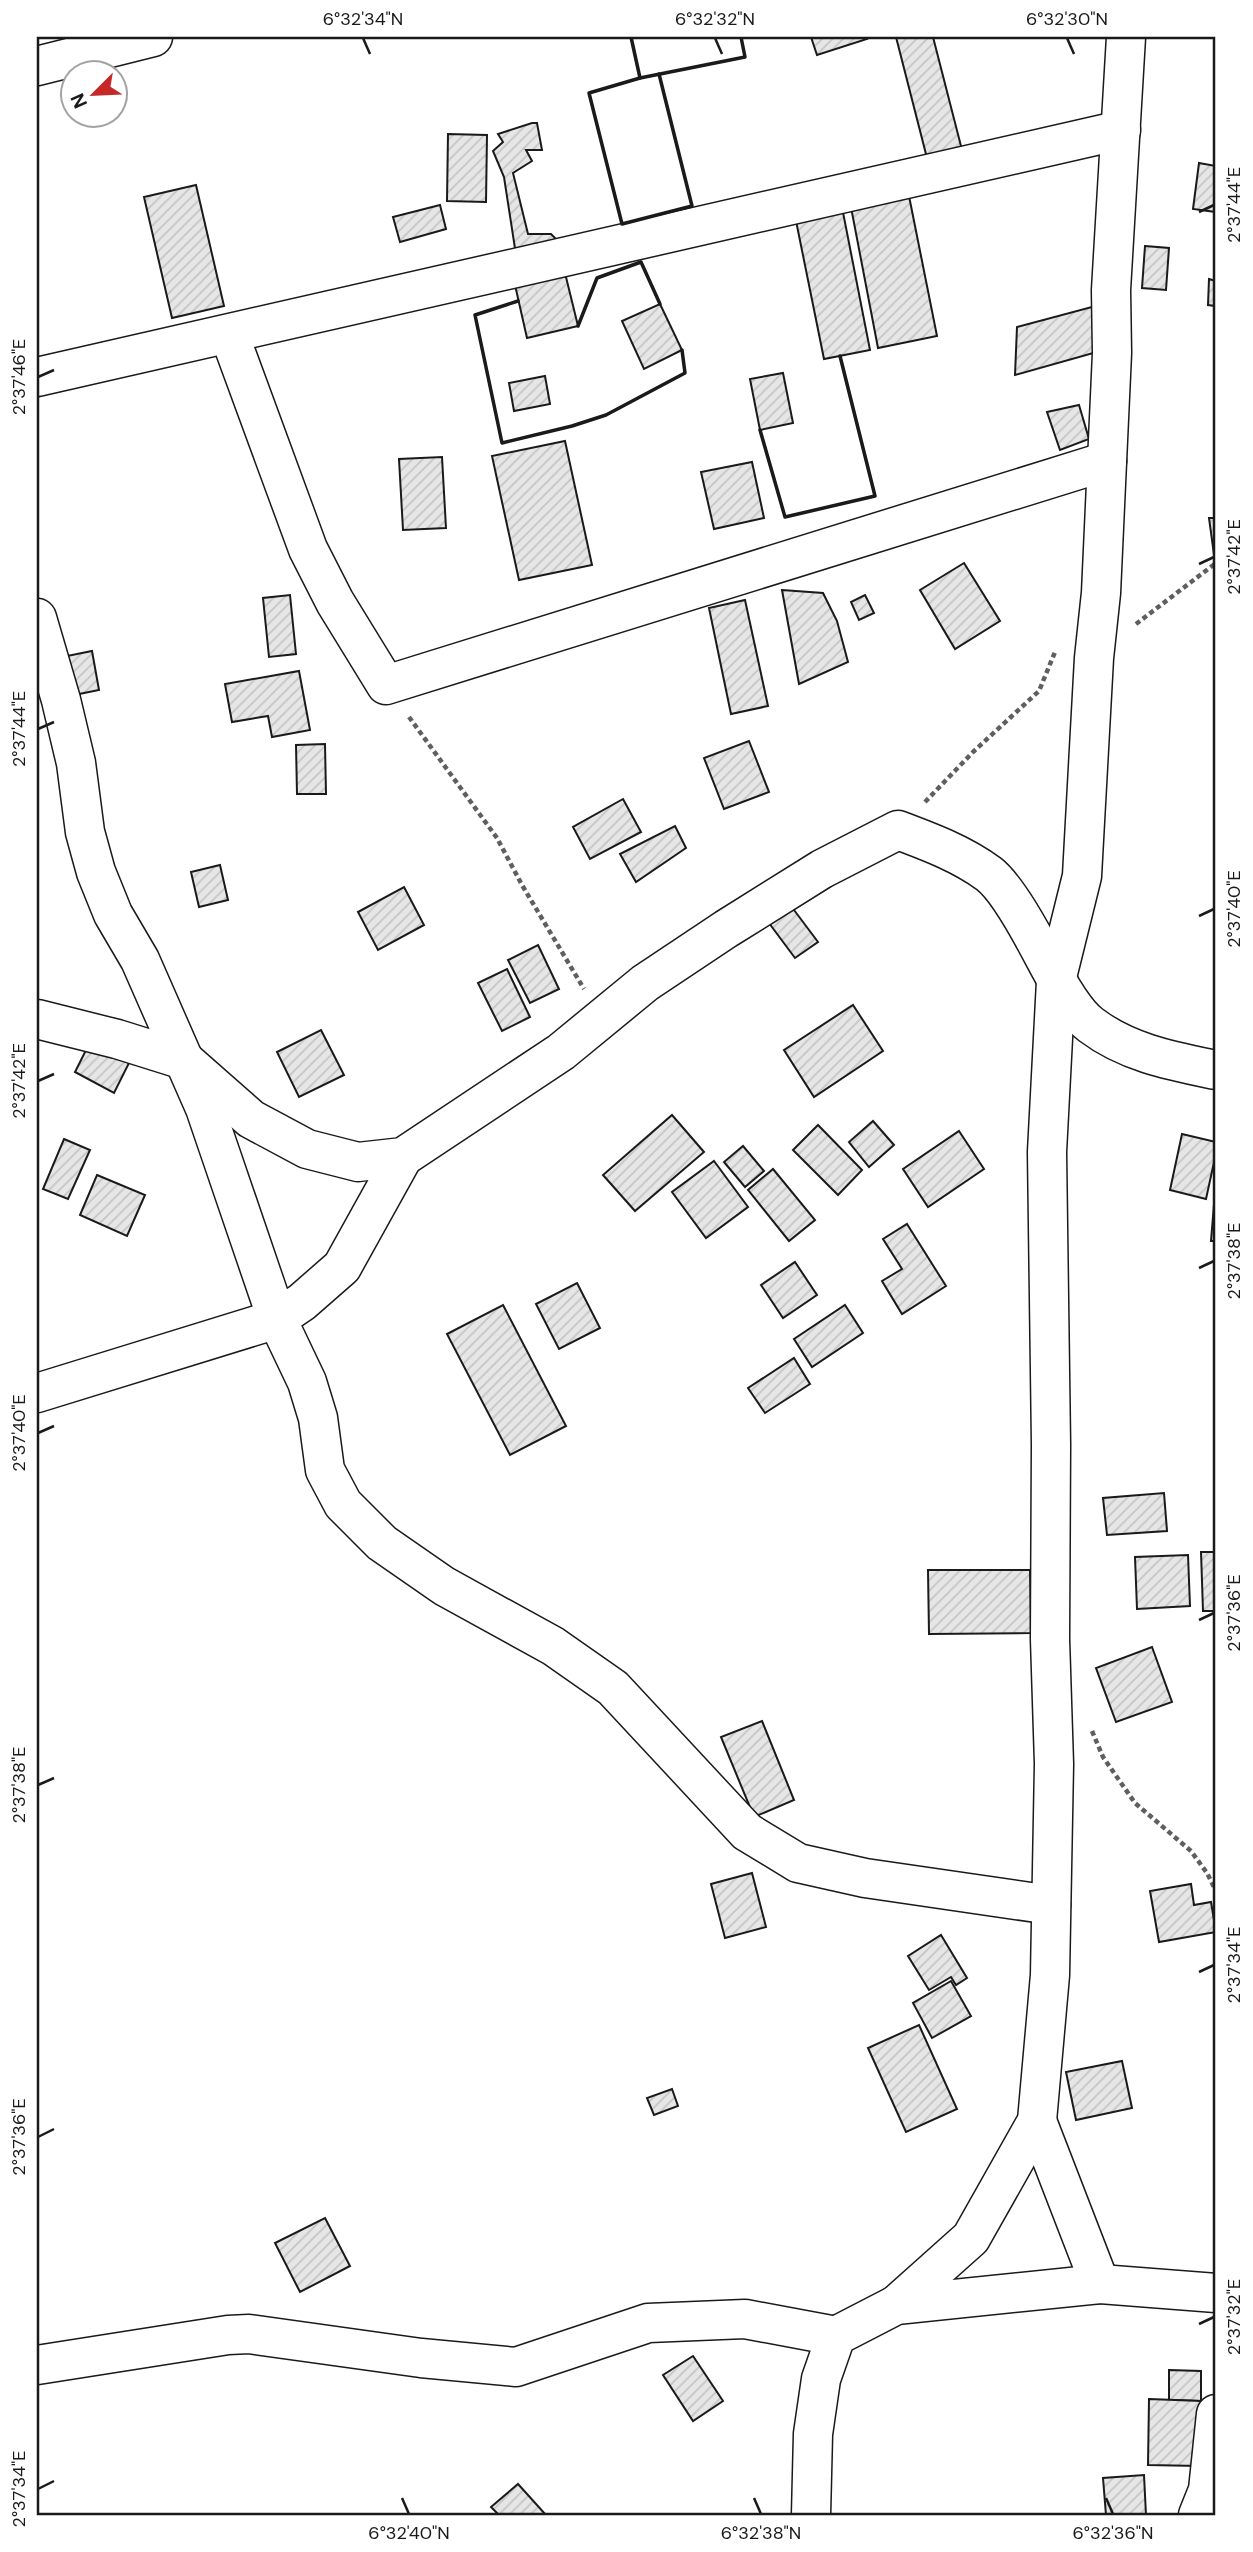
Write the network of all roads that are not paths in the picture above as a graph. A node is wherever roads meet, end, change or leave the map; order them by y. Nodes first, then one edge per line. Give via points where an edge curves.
1 (153, 37) edge
2 (1126, 37) edge
3 (37, 66) edge
4 (1121, 130) junction
5 (229, 334) junction
6 (37, 377) edge
7 (1107, 461) junction
8 (37, 618) edge
9 (1056, 981) junction
10 (37, 1019) edge
11 (184, 1060) junction
12 (1216, 1070) edge
13 (403, 1157) junction
14 (277, 1319) junction
15 (37, 1392) edge
16 (1051, 1905) junction
17 (1037, 2121) junction
18 (1100, 2284) junction
19 (1216, 2293) edge
20 (896, 2305) junction
21 (836, 2336) junction
22 (37, 2365) edge
23 (1216, 2414) edge
24 (811, 2515) edge
25 (1198, 2515) edge

1 - 3 street
2 - 4 street
4 - 5 street
4 - 7 street
5 - 6 street
5 - 7 street via 308,549 386,685
7 - 9 street via 1082,876
8 - 11 street via 76,763 85,832 96,872
9 - 12 street via 1089,1024 1124,1045 1161,1059
9 - 13 street via 1026,922 992,876 947,849 898,830 822,869 726,929 645,983 561,1052
9 - 16 street via 1047,1152 1054,1763
10 - 11 street
11 - 13 street via 250,1119 307,1149 358,1162
11 - 14 street via 205,1108
13 - 14 street via 342,1267
14 - 15 street
14 - 16 street via 307,1382 318,1418 325,1470 343,1504 382,1543 444,1586 552,1647 613,1688 747,1832 798,1863 865,1878
16 - 17 street via 1051,1975
17 - 18 street
17 - 20 street via 971,2238
18 - 19 street
18 - 20 street
20 - 21 street
21 - 22 street via 745,2319 648,2323 516,2367 228,2334
21 - 24 street via 821,2379 813,2434
23 - 25 street via 1208,2490

